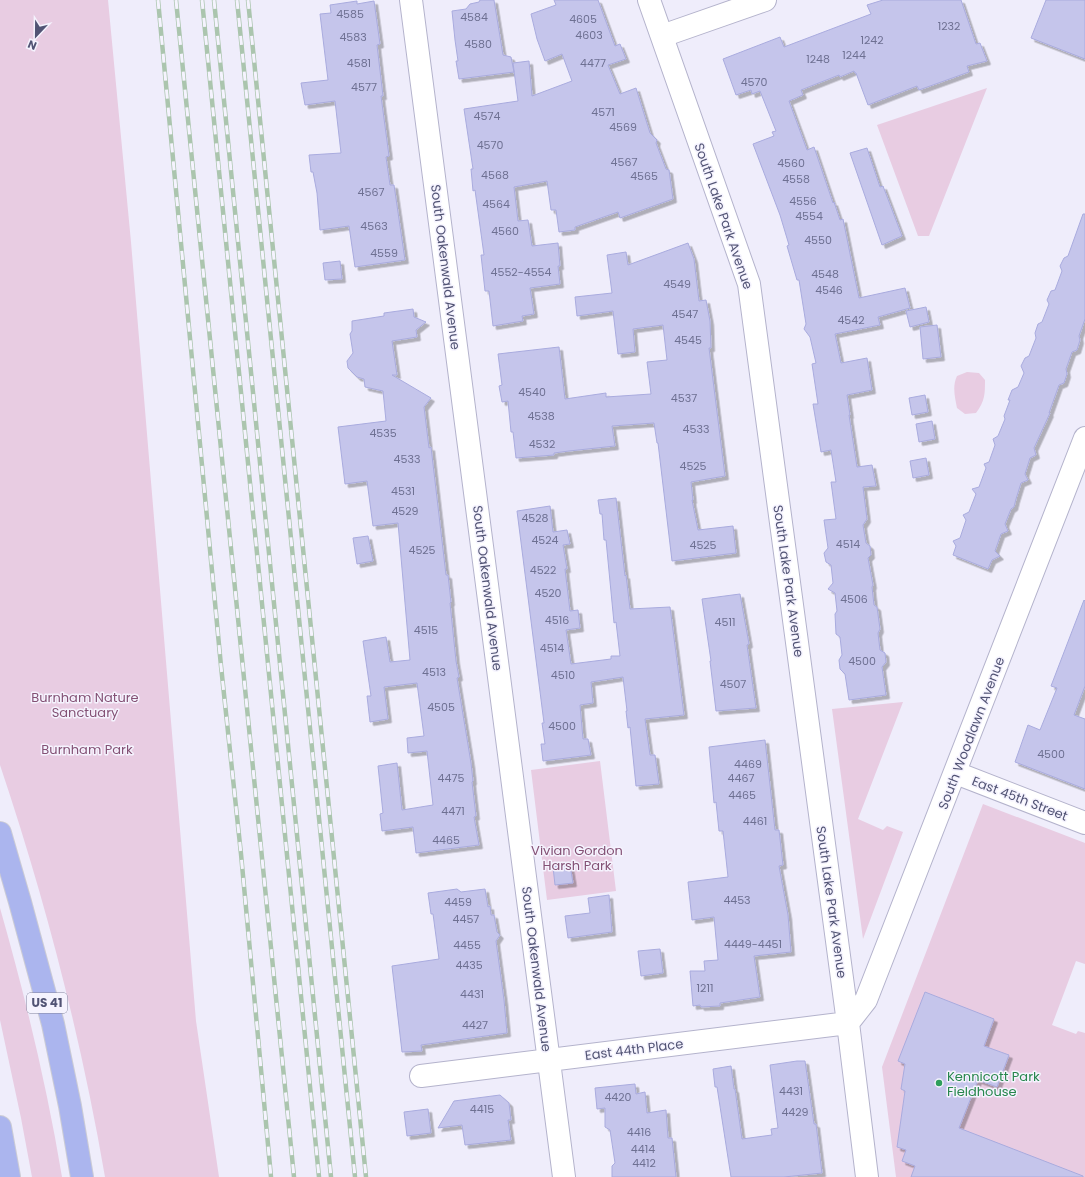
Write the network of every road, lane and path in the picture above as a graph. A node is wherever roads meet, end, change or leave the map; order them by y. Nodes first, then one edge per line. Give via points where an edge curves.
1 (411, 0) edge
2 (649, 0) edge
3 (765, 0) edge
4 (662, 36) junction
5 (1085, 438) edge
6 (956, 773) junction
7 (1085, 823) edge
8 (0, 833) edge
9 (848, 1023) junction
10 (549, 1060) junction
11 (421, 1076) dead end
12 (0, 1127) edge
13 (9, 1177) edge
14 (82, 1177) edge
15 (564, 1177) edge
16 (867, 1177) edge

1 - 10 street, South Oakenwald Avenue
2 - 4 street, South Lake Park Avenue
3 - 4 street
4 - 9 street, South Lake Park Avenue via 749,284
5 - 6 street, South Woodlawn Avenue
6 - 7 street, East 45th Street
6 - 9 street, South Woodlawn Avenue via 866,1000
8 - 14 highway, US 41 via 53,1024
9 - 10 street, East 44th Place
9 - 16 street, South Lake Park Avenue
10 - 11 street, East 44th Place
10 - 15 street, South Oakenwald Avenue
12 - 13 highway

